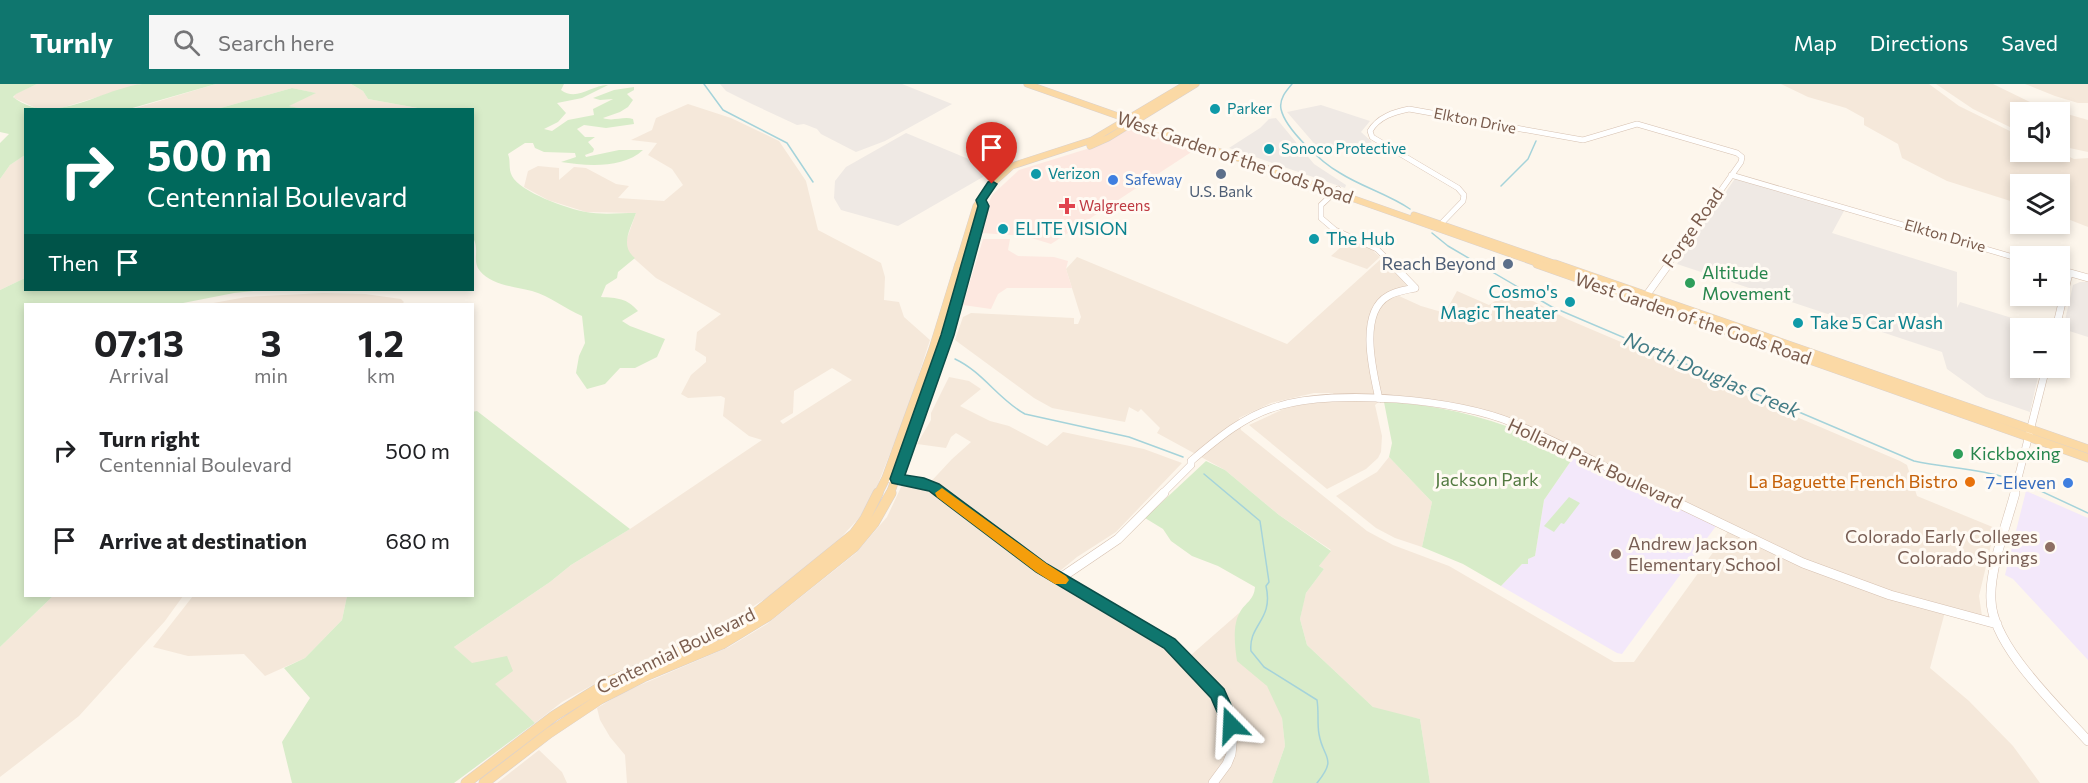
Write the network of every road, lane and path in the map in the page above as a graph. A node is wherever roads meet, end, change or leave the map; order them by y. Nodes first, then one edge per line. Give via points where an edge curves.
1 (1028, 84) edge
2 (1041, 84) edge
3 (1186, 84) edge
4 (1196, 84) edge
5 (1132, 120) junction
6 (1740, 155) joint
7 (1738, 165) junction
8 (1731, 175) junction
9 (1336, 191) junction
10 (1790, 191) junction
11 (981, 200) junction
12 (1438, 227) junction
13 (2010, 256) edge
14 (2070, 273) edge
15 (2088, 279) edge
16 (2070, 283) edge
17 (1644, 299) junction
18 (2044, 378) edge
19 (1379, 399) junction
20 (2030, 433) junction
21 (2088, 449) edge
22 (2088, 458) edge
23 (892, 479) junction
24 (1059, 579) junction
25 (1997, 624) junction
26 (2088, 741) edge
27 (466, 783) edge
28 (484, 783) edge
29 (1213, 783) edge

1 - 5 main road, West Garden of the Gods Road
2 - 5 main road, West Garden of the Gods Road
3 - 5 main road, Centennial Boulevard
4 - 5 main road, Centennial Boulevard
5 - 9 main road, West Garden of the Gods Road
5 - 11 main road, Centennial Boulevard via 1092,145 1008,171
6 - 7 street, Forge Road
6 - 12 street, Elkton Drive via 1637,124 1583,140 1417,110 1394,111 1372,127 1372,137 1464,195 1463,201
7 - 8 street, Forge Road
7 - 10 street via 1750,177
8 - 10 street, Elkton Drive
8 - 17 street, Forge Road
9 - 12 main road, West Garden of the Gods Road
9 - 19 street via 1320,208 1324,222 1377,249 1415,288 1388,296 1374,313 1370,349
10 - 13 street, Elkton Drive
11 - 23 main road, Centennial Boulevard
11 - 23 main road, Centennial Boulevard via 983,206 948,335
12 - 17 main road, West Garden of the Gods Road
14 - 15 street
15 - 16 street
17 - 20 main road, West Garden of the Gods Road
18 - 20 street
19 - 24 street, Holland Park Boulevard via 1317,397 1277,406 1228,430 1118,539
19 - 25 street, Holland Park Boulevard via 1440,404 1511,422 1812,567 1900,598
20 - 21 main road, West Garden of the Gods Road
20 - 22 main road, West Garden of the Gods Road
20 - 25 street via 1991,584 1990,601
23 - 24 street via 934,488
23 - 27 main road, Centennial Boulevard via 848,540 774,600 717,635 603,685 547,721
23 - 28 main road, Centennial Boulevard via 884,508 866,534 771,614 722,644 633,681 594,702
24 - 29 street via 1169,644 1218,694 1233,735 1231,754
25 - 26 street via 2015,655

